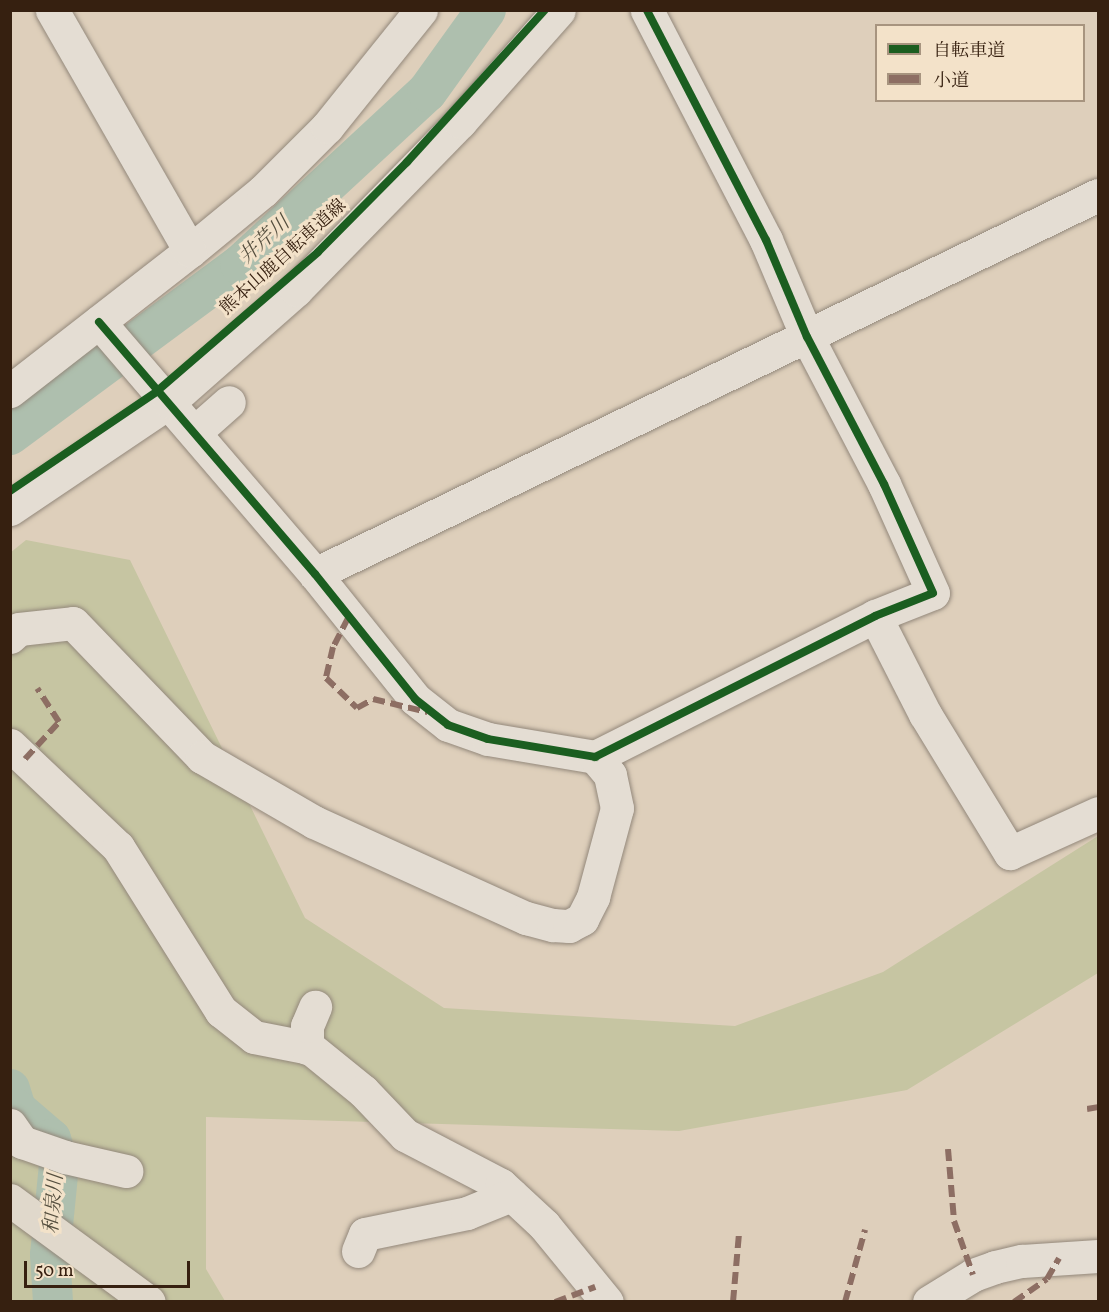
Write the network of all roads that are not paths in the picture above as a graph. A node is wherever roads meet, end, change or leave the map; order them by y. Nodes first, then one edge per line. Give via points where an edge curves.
1 (52, 10) edge
2 (421, 10) edge
3 (559, 10) edge
4 (648, 10) edge
5 (1098, 195) edge
6 (190, 250) junction
7 (101, 326) junction
8 (807, 337) junction
9 (10, 391) edge
10 (159, 391) junction
11 (229, 402) dead end
12 (195, 432) junction
13 (10, 509) edge
14 (315, 574) junction
15 (875, 616) junction
16 (10, 637) edge
17 (10, 745) edge
18 (595, 757) junction
19 (1098, 813) edge
20 (315, 1007) dead end
21 (307, 1048) junction
22 (16, 1134) edge
23 (126, 1171) dead end
24 (511, 1195) junction
25 (10, 1200) edge
26 (358, 1251) dead end
27 (1098, 1256) edge
28 (601, 1294) edge
29 (149, 1302) edge
30 (629, 1302) edge
31 (929, 1302) edge

1 - 6 street
2 - 6 street via 327,128 263,190
3 - 10 street via 460,122 304,282
4 - 8 street via 766,240
5 - 8 street
6 - 7 street
7 - 9 street
7 - 10 street
8 - 14 street
8 - 15 street via 885,484 933,593
10 - 12 street
10 - 13 street
11 - 12 street
12 - 14 street
14 - 18 street via 415,699 448,725 488,739
15 - 18 street
15 - 19 street via 925,714 1010,853
16 - 18 street via 19,629 73,623 202,758 314,822 526,918 553,925 569,926 582,919 593,897 617,808 610,775
17 - 21 street via 118,848 221,1011 254,1037
20 - 21 street via 307,1026
21 - 24 street via 363,1091 405,1135 501,1185
22 - 23 street via 65,1158
24 - 26 street via 467,1213 365,1234
24 - 28 street via 544,1225
25 - 29 highway
27 - 31 street via 1022,1261 995,1267 973,1275
28 - 30 street

